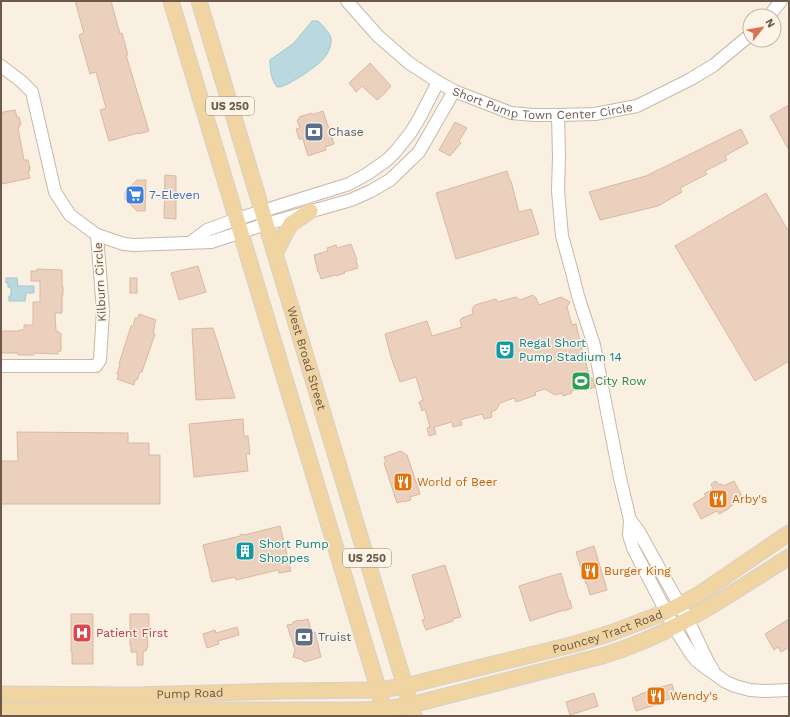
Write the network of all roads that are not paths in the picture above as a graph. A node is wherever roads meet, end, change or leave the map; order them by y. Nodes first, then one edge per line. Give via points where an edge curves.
1 (172, 1) edge
2 (199, 1) edge
3 (347, 1) edge
4 (742, 42) edge
5 (1, 66) edge
6 (438, 82) junction
7 (454, 91) junction
8 (558, 115) junction
9 (310, 211) junction
10 (264, 217) junction
11 (239, 225) junction
12 (97, 235) junction
13 (275, 254) junction
14 (1, 366) edge
15 (630, 520) junction
16 (789, 533) edge
17 (789, 557) edge
18 (680, 606) junction
19 (666, 612) junction
20 (688, 620) junction
21 (674, 627) junction
22 (715, 673) junction
23 (405, 686) junction
24 (379, 690) junction
25 (789, 690) edge
26 (1, 694) edge
27 (1, 710) edge
28 (412, 710) edge
29 (386, 712) edge
30 (267, 713) edge

1 - 11 main road, US 250
2 - 10 main road, West Broad Street / US 250
3 - 6 street, Short Pump Town Center Circle via 378,36 409,63
4 - 8 street, Short Pump Town Center Circle via 714,65 638,106 595,114
5 - 12 street, Kilburn Circle via 32,92 55,192 65,197 70,216
6 - 7 street, Short Pump Town Center Circle
6 - 10 street via 411,132 396,151 376,169 349,184
7 - 8 street, Short Pump Town Center Circle via 511,112
7 - 9 street via 419,152 390,180 371,192 351,200
8 - 15 street via 558,191 562,236 594,345
9 - 10 street
9 - 13 main road via 291,224
10 - 11 street
10 - 13 main road, West Broad Street / US 250
11 - 12 street via 211,242 134,245
11 - 24 main road, US 250
12 - 14 street, Kilburn Circle via 103,311 100,360 96,366
13 - 23 main road, West Broad Street / US 250
15 - 18 street
15 - 19 street via 632,548
16 - 18 main road, Pouncey Tract Road
17 - 20 main road, Pouncey Tract Road
18 - 19 main road, Pouncey Tract Road
18 - 20 street
19 - 21 street
19 - 23 main road, Pouncey Tract Road via 575,644
20 - 21 main road, Pouncey Tract Road
20 - 22 street
21 - 22 street via 691,654
21 - 28 main road, Pouncey Tract Road via 614,652
22 - 25 street via 726,682 750,690
23 - 24 main road, Pouncey Tract Road
23 - 28 main road, West Broad Street / US 250
24 - 26 main road, Pump Road via 134,695
24 - 29 main road, US 250
27 - 30 main road, Pump Road
28 - 29 main road, Pouncey Tract Road
29 - 30 main road, Pump Road via 356,710

